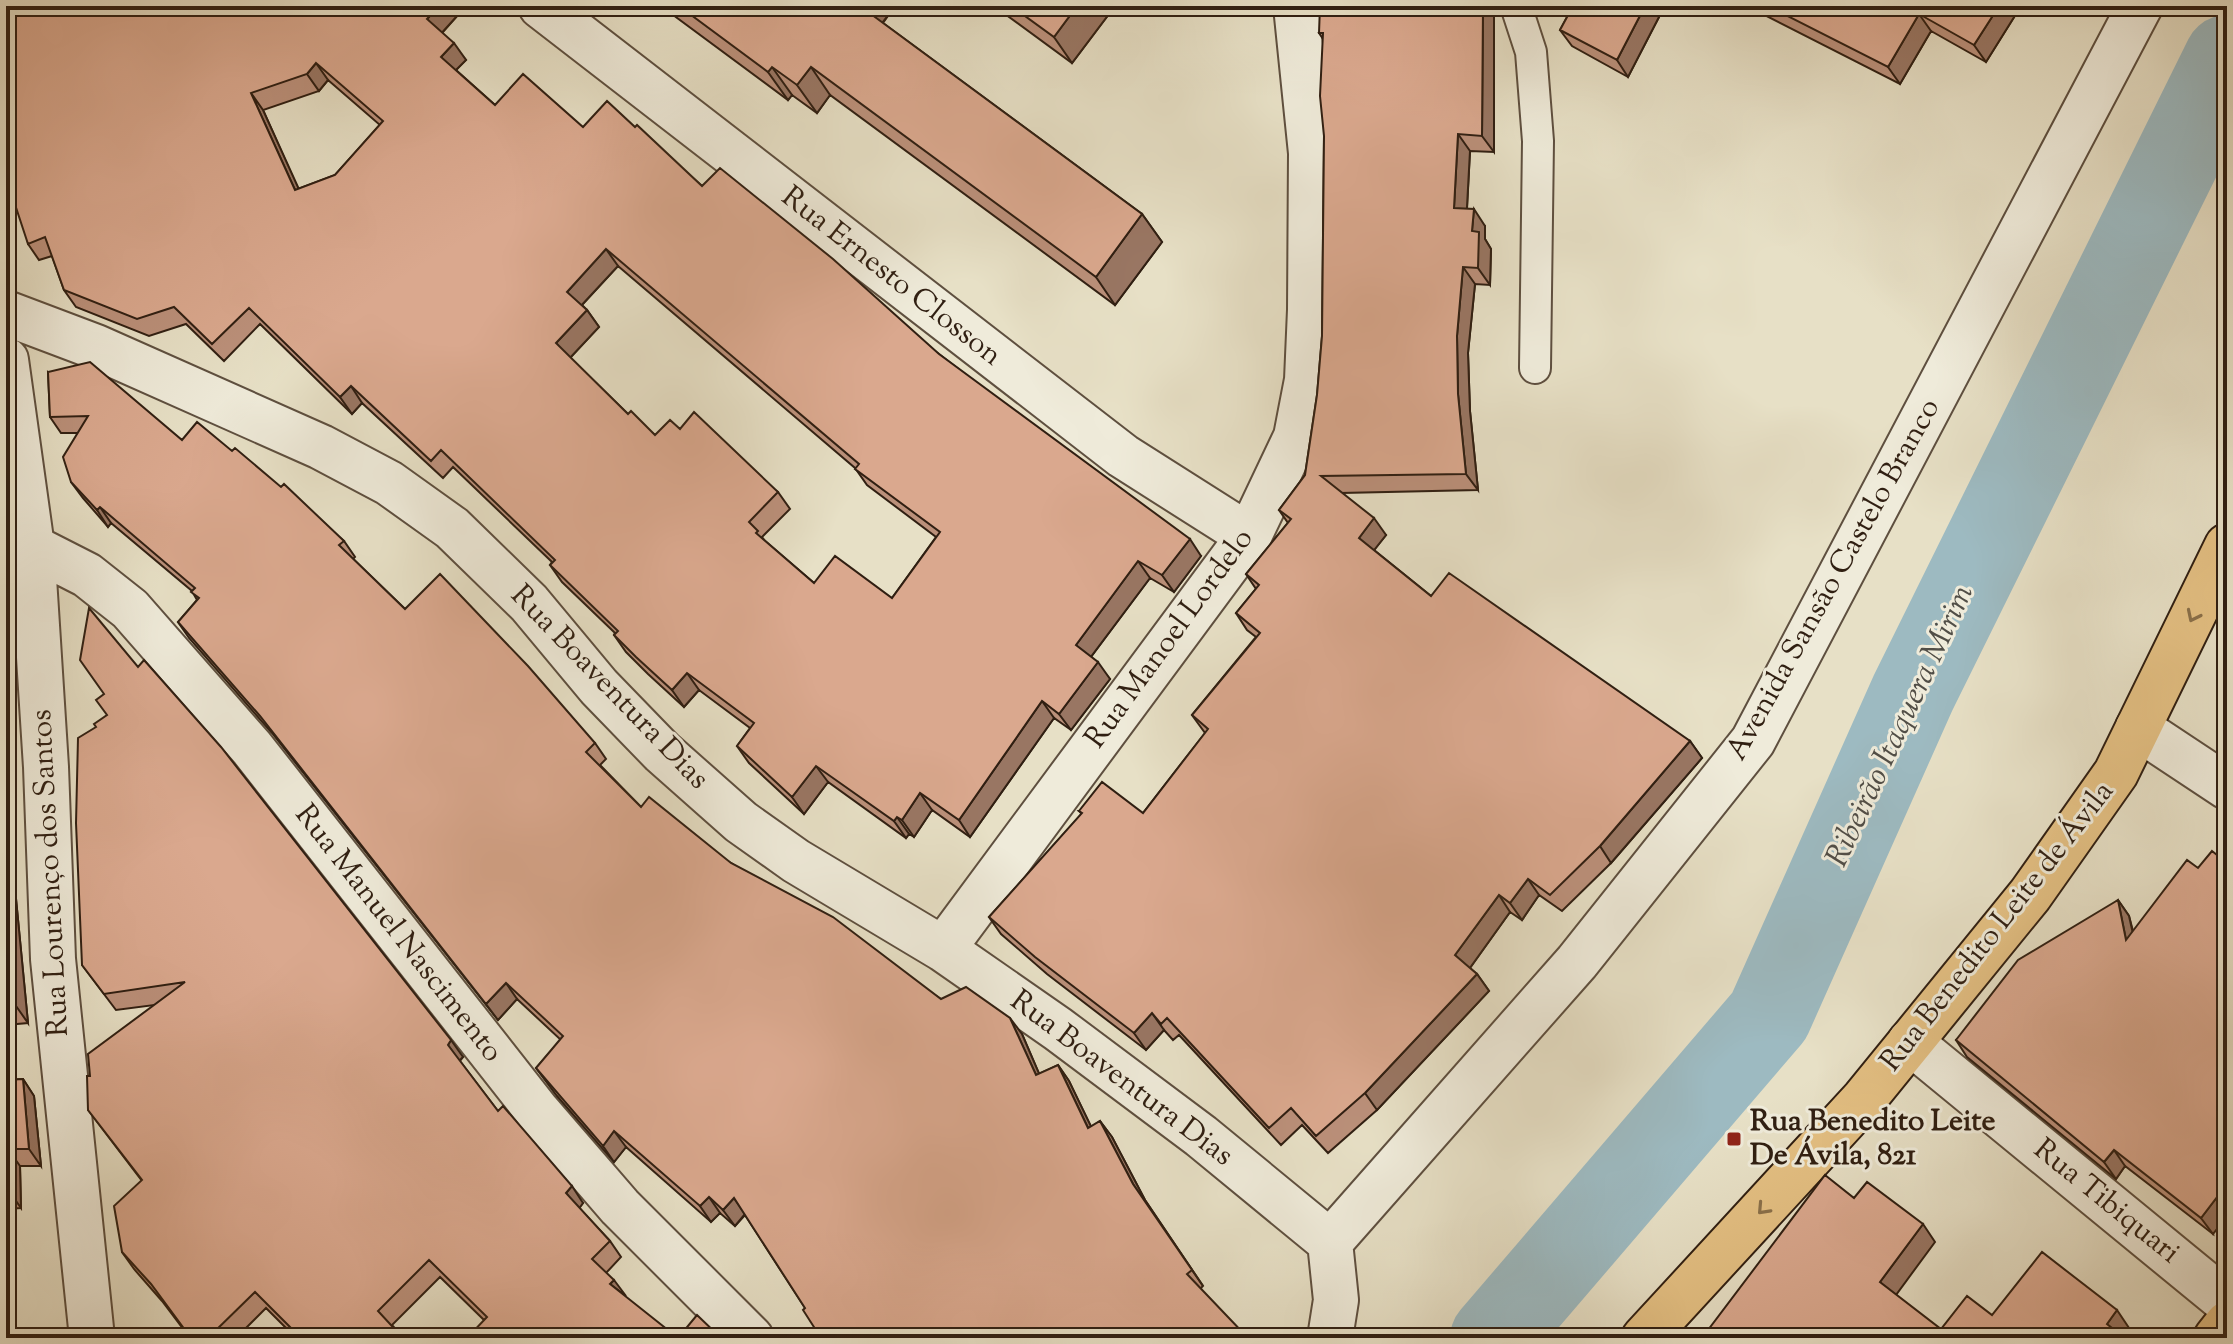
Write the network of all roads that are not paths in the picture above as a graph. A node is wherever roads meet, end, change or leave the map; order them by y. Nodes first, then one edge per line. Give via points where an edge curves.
1 (541, 6) edge
2 (1296, 6) edge
3 (1516, 6) edge
4 (2135, 8) edge
5 (6, 313) edge
6 (6, 360) edge
7 (1535, 368) dead end
8 (1249, 536) junction
9 (2227, 546) edge
10 (32, 547) junction
11 (2138, 728) junction
12 (2227, 787) edge
13 (943, 949) junction
14 (1910, 1042) junction
15 (1330, 1242) junction
16 (2227, 1302) edge
17 (2227, 1324) edge
18 (92, 1338) edge
19 (751, 1338) edge
20 (1330, 1338) edge
21 (1644, 1338) edge
22 (2216, 1338) edge

1 - 8 street, Rua Ernesto Closson via 1123,456
2 - 8 street, Rua Manoel Lordelo via 1311,153 1307,380 1296,437
3 - 7 lane via 1531,52 1538,141
4 - 15 street, Avenida Sansão Castelo Branco via 1753,741 1577,962
5 - 13 street, Rua Boaventura Dias via 96,347 321,447 389,483 452,528 529,603 662,752 741,822
6 - 10 street, Rua Lourenço dos Santos
8 - 13 street, Rua Manoel Lordelo
9 -> 11 main road, Rua Benedito Leite de Ávila
10 - 18 street, Rua Lourenço dos Santos via 53,959
10 - 19 street, Rua Manuel Nascimento via 87,575 130,609 252,748 538,1112 620,1207
11 - 12 street
11 - 14 main road, Rua Benedito Leite de Ávila via 2116,773 2030,895
13 - 15 street, Rua Boaventura Dias via 1201,1136
14 - 16 street, Rua Tibiquari
14 -> 21 main road, Rua Benedito Leite de Ávila
15 - 20 street via 1336,1300
17 - 22 main road

